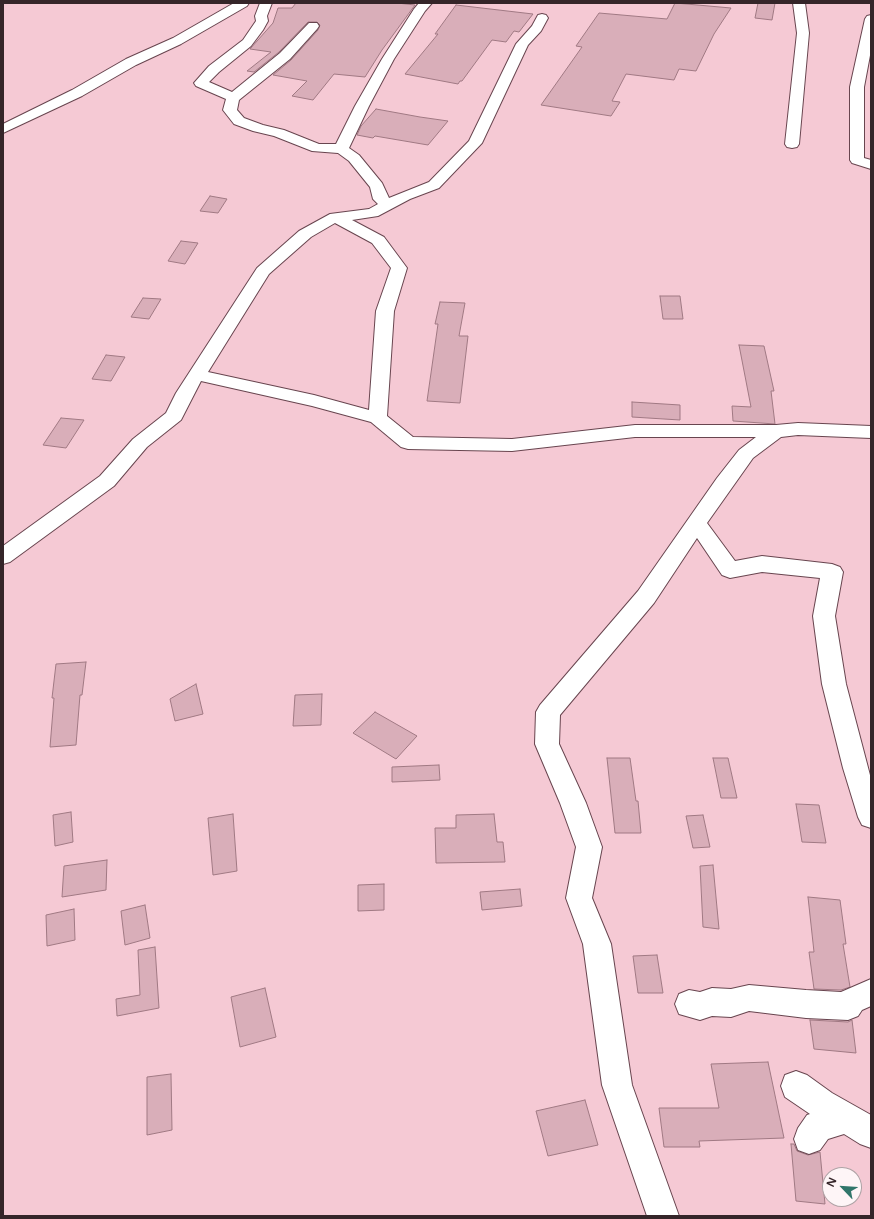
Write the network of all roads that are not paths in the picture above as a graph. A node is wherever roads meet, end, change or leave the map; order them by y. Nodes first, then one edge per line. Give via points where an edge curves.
1 (243, 3) edge
2 (266, 3) edge
3 (426, 3) edge
4 (799, 3) edge
5 (542, 18) dead end
6 (871, 19) edge
7 (313, 26) dead end
8 (234, 98) junction
9 (3, 128) edge
10 (792, 144) dead end
11 (341, 149) junction
12 (871, 165) edge
13 (386, 205) junction
14 (335, 217) junction
15 (197, 375) junction
16 (378, 418) junction
17 (776, 431) junction
18 (871, 432) edge
19 (696, 525) junction
20 (3, 557) edge
21 (871, 816) edge
22 (871, 992) edge
23 (689, 1004) dead end
24 (796, 1086) dead end
25 (859, 1125) edge
26 (809, 1139) dead end
27 (663, 1216) edge

1 - 9 street via 77,93
2 - 8 street via 261,16 262,21 247,43 201,83
3 - 11 street via 388,59
4 - 10 street via 803,33
5 - 13 street via 537,28 522,44 475,142 434,185
6 - 12 street via 857,87 857,160
7 - 8 street via 284,56
8 - 11 street via 230,110 239,121 317,148
11 - 13 street via 354,158 377,186
13 - 14 street via 373,213
14 - 15 street via 305,234 263,271
14 - 16 street via 378,240 399,268 385,311
15 - 16 street
15 - 20 street via 174,416 140,443 106,481
16 - 17 street via 408,443 512,445 635,431
17 - 18 street via 798,429
17 - 19 street via 746,454
19 - 21 street via 730,570 762,564 832,572 824,616 834,684 855,768
19 - 27 street via 646,597 548,712 547,744 589,847 579,898 597,944 617,1085
22 - 23 street via 852,1000 848,1006 749,998 731,1003 712,1002 700,1006
24 - 25 street via 821,1104
25 - 26 street via 818,1126

